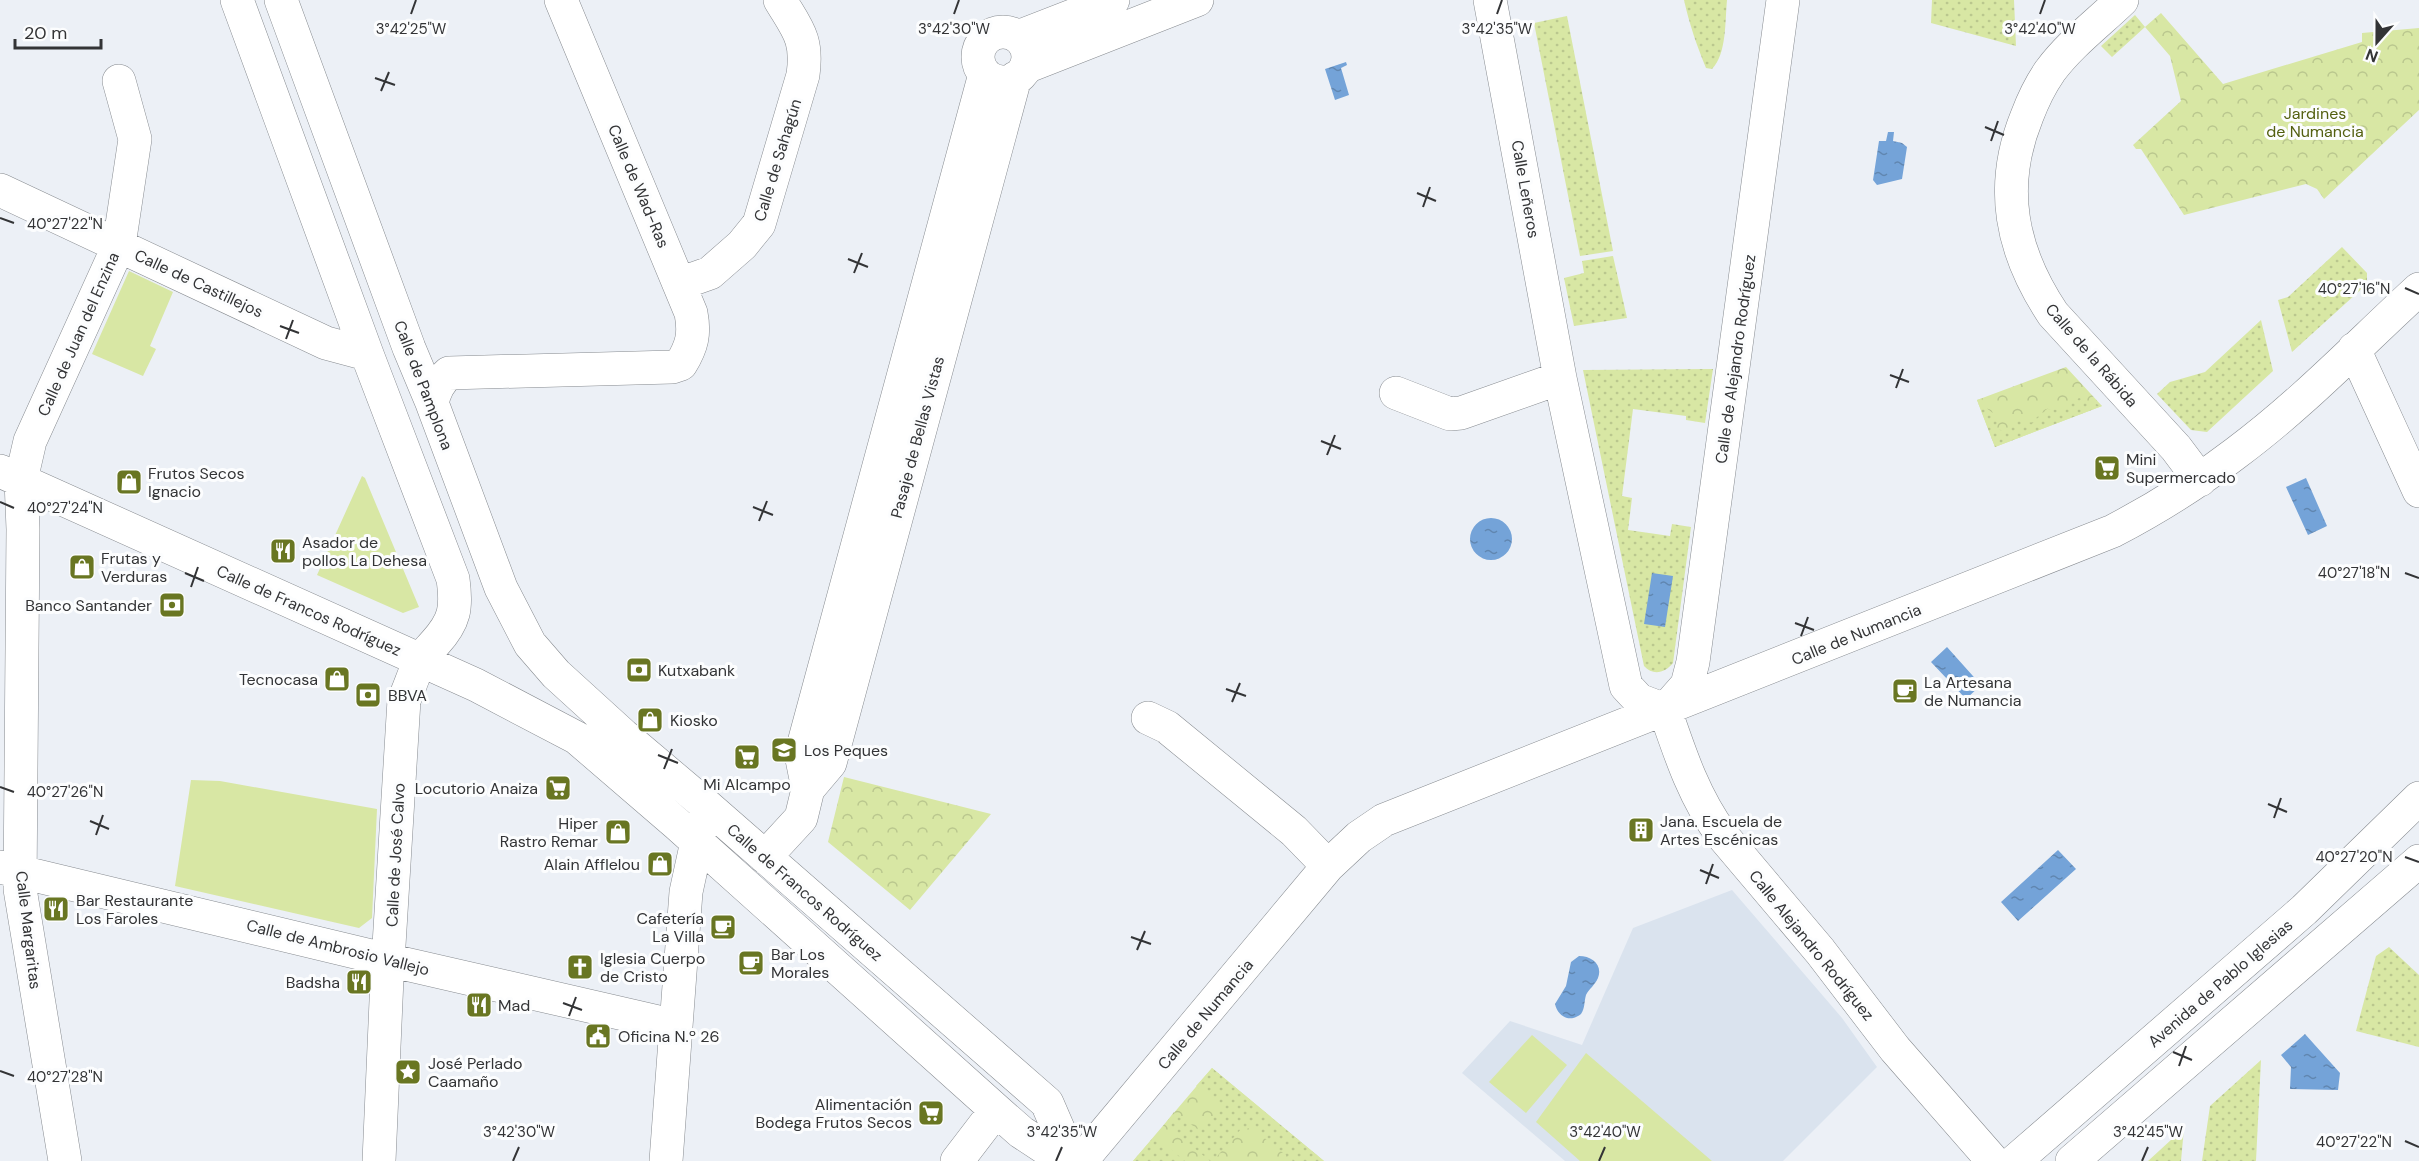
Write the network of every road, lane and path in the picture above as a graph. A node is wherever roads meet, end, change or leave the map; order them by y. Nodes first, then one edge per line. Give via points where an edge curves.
1 (237, 0) edge
2 (281, 0) edge
3 (561, 0) edge
4 (780, 0) edge
5 (1113, 0) edge
6 (1197, 0) edge
7 (1490, 0) edge
8 (1783, 0) edge
9 (2122, 0) edge
10 (1011, 64) junction
11 (119, 81) dead end
12 (0, 189) edge
13 (118, 245) junction
14 (680, 284) junction
15 (2419, 289) edge
16 (2354, 349) junction
17 (367, 354) junction
18 (1560, 378) junction
19 (1396, 393) dead end
20 (432, 403) junction
21 (10, 475) edge
22 (2200, 480) junction
23 (2419, 491) edge
24 (421, 660) junction
25 (487, 690) junction
26 (1665, 710) junction
27 (1148, 718) dead end
28 (623, 735) junction
29 (2419, 798) edge
30 (707, 806) junction
31 (697, 842) junction
32 (765, 857) junction
33 (2419, 861) edge
34 (1328, 866) junction
35 (10, 869) edge
36 (388, 960) junction
37 (676, 1026) junction
38 (996, 1110) junction
39 (65, 1161) edge
40 (379, 1161) edge
41 (666, 1161) edge
42 (957, 1161) edge
43 (1065, 1161) edge
44 (1072, 1161) edge
45 (1081, 1161) edge
46 (1993, 1161) edge
47 (2015, 1161) edge
48 (2072, 1161) edge

1 - 17 street
2 - 20 street, Calle de Pamplona via 408,348
3 - 14 street, Calle de Wad-Ras
4 - 14 street, Calle de Sahagún via 805,44 803,75 759,224 710,273
5 - 10 street
6 - 10 street
7 - 18 street, Calle Leñeros
8 - 26 street, Calle de Alejandro Rodríguez via 1694,662 1687,685
9 - 22 street, Calle de la Rábida via 2063,56 2030,108 2012,167 2013,224 2025,264 2053,314 2176,448
10 - 32 street, Pasaje de Bellas Vistas via 801,754 808,789 801,818
11 - 13 street, Calle de Juan del Enzina via 135,139
12 - 13 street, Calle de Castillejos
13 - 17 street, Calle de Castillejos via 326,343
13 - 21 street, Calle de Juan del Enzina via 30,441
14 - 20 street, Calle de Wad-Ras via 694,328 681,364 449,373 440,380
15 - 16 street, Calle de Numancia
16 - 22 street, Calle de Numancia via 2282,415
16 - 23 street
17 - 24 street via 453,579 452,621
18 - 19 street via 1461,413 1450,414
18 - 26 street, Calle Leñeros via 1626,686 1639,700
20 - 28 street, Calle de Pamplona via 501,588 530,644 556,674
21 - 24 street, Calle de Francos Rodríguez
21 - 35 street, Calle Margaritas via 23,529
22 - 26 street, Calle de Numancia via 2138,518 2074,548
24 - 25 street, Calle de Francos Rodríguez
24 - 36 street, Calle de José Calvo via 404,700
25 - 28 street, Calle de Francos Rodríguez via 586,718
25 - 31 street, Calle de Francos Rodríguez via 578,738
26 - 34 street, Calle de Numancia via 1384,820
26 - 46 street, Calle Alejandro Rodríguez via 1696,792 1722,836
27 - 34 street via 1167,727 1294,831
28 - 30 street, Calle de Francos Rodríguez
29 - 47 street, Avenida de Pablo Iglesias via 2304,910
30 - 31 street
30 - 32 street, Calle de Francos Rodríguez
31 - 37 street via 686,892
31 - 38 street, Calle de Francos Rodríguez
32 - 44 street, Calle de Francos Rodríguez via 1047,1103
33 - 48 street
34 - 45 street, Calle de Numancia
35 - 36 street, Calle de Ambrosio Vallejo
35 - 39 street, Calle Margaritas via 20,889
36 - 37 street, Calle de Ambrosio Vallejo
36 - 40 street, Calle de José Calvo
37 - 41 street
38 - 42 street
38 - 43 street, Calle de Francos Rodríguez

